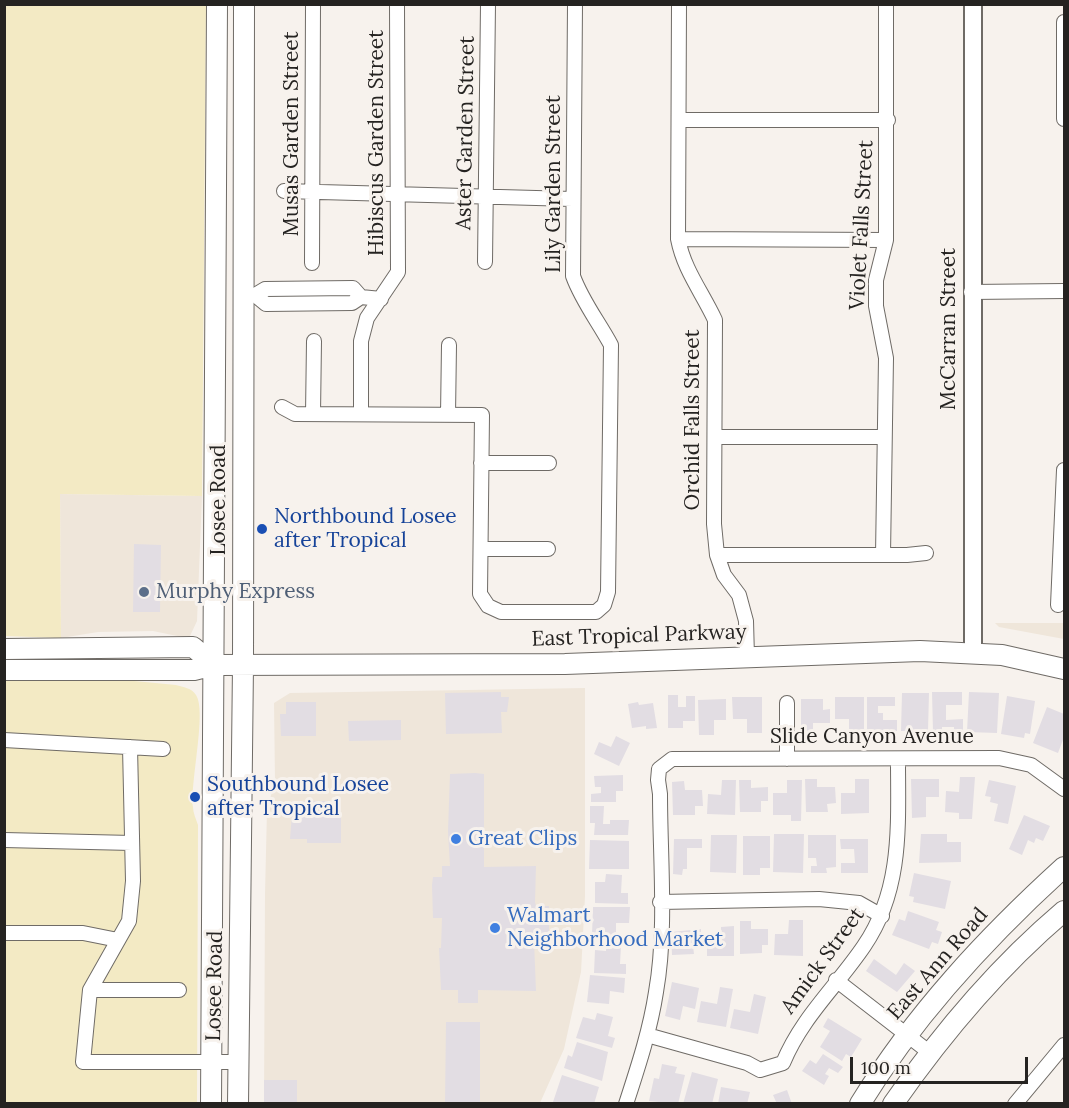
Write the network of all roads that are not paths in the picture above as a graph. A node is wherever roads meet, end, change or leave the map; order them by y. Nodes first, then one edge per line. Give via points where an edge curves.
1 (217, 4) edge
2 (244, 4) edge
3 (313, 4) edge
4 (397, 4) edge
5 (488, 4) edge
6 (575, 4) edge
7 (679, 4) edge
8 (886, 4) edge
9 (973, 4) edge
10 (1065, 22) edge
11 (1065, 119) edge
12 (680, 120) junction
13 (888, 120) junction
14 (284, 191) dead end
15 (313, 192) junction
16 (398, 195) junction
17 (486, 197) junction
18 (572, 199) junction
19 (678, 239) junction
20 (886, 240) junction
21 (485, 262) dead end
22 (312, 263) dead end
23 (1065, 291) edge
24 (971, 292) junction
25 (249, 296) junction
26 (381, 299) junction
27 (314, 341) dead end
28 (449, 345) dead end
29 (282, 407) dead end
30 (313, 414) junction
31 (361, 414) junction
32 (448, 415) junction
33 (716, 437) junction
34 (884, 437) junction
35 (481, 463) junction
36 (549, 463) dead end
37 (1065, 470) edge
38 (481, 549) junction
39 (549, 549) dead end
40 (1062, 552) edge
41 (926, 553) dead end
42 (717, 555) junction
43 (883, 555) junction
44 (1058, 604) dead end
45 (4, 649) edge
46 (973, 653) junction
47 (747, 657) junction
48 (214, 665) junction
49 (243, 665) junction
50 (1065, 669) edge
51 (4, 670) edge
52 (787, 703) dead end
53 (4, 740) edge
54 (130, 747) junction
55 (164, 749) dead end
56 (787, 759) junction
57 (898, 759) junction
58 (1065, 789) edge
59 (4, 840) edge
60 (132, 843) junction
61 (1065, 867) edge
62 (660, 902) junction
63 (1065, 911) edge
64 (882, 916) junction
65 (4, 933) edge
66 (118, 940) junction
67 (836, 980) junction
68 (90, 990) junction
69 (179, 990) dead end
70 (647, 1035) junction
71 (908, 1036) junction
72 (1065, 1045) edge
73 (930, 1052) junction
74 (211, 1062) junction
75 (239, 1062) junction
76 (211, 1104) edge
77 (238, 1104) edge
78 (626, 1104) edge
79 (860, 1104) edge
80 (893, 1104) edge
81 (1015, 1104) edge

1 - 48 main road, Losee Road
2 - 25 main road, Losee Road
3 - 15 street, Musas Garden Street
4 - 16 street, Hibiscus Garden Street
5 - 17 street, Aster Garden Street
6 - 18 street, Lily Garden Street
7 - 12 street, Orchid Falls Street
8 - 13 street, Violet Falls Street
9 - 24 street, McCarran Street
10 - 11 street
12 - 13 street
12 - 19 street, Orchid Falls Street
13 - 20 street, Violet Falls Street
14 - 15 street
15 - 16 street
15 - 22 street, Musas Garden Street
16 - 17 street
16 - 26 street, Hibiscus Garden Street via 398,272
17 - 18 street
17 - 21 street, Aster Garden Street
18 - 38 street, Lily Garden Street via 573,276 581,299 611,345 608,592 604,605 596,612 501,612 488,606 480,594
19 - 20 street
19 - 33 street, Orchid Falls Street via 688,275 714,320
20 - 34 street, Violet Falls Street via 876,280 876,306 886,358
23 - 24 street
24 - 46 street, McCarran Street
25 - 26 street via 265,289 353,288 361,297
25 - 49 main road, Losee Road
26 - 31 street, Hibiscus Garden Street via 366,318 361,341
27 - 30 street
28 - 32 street
29 - 30 street via 295,414
30 - 31 street
31 - 32 street
32 - 35 street via 482,415
33 - 34 street
33 - 42 street, Orchid Falls Street
34 - 43 street, Violet Falls Street
35 - 36 street
35 - 38 street
37 - 40 street
38 - 39 street
40 - 44 street
41 - 43 street
42 - 43 street
42 - 47 street, Orchid Falls Street via 724,575 740,595 746,621
45 - 48 main road via 193,647
46 - 47 main road, East Tropical Parkway via 890,651
46 - 50 main road, East Tropical Parkway via 1019,657
47 - 49 main road, East Tropical Parkway via 542,664
48 - 49 main road, East Tropical Parkway
48 - 51 main road, East Tropical Parkway via 194,670
48 - 74 main road, Losee Road
49 - 75 main road, Losee Road
52 - 56 street
53 - 54 street
54 - 55 street
54 - 60 street
56 - 57 street, Slide Canyon Avenue
56 - 62 street, Slide Canyon Avenue via 672,759 660,769
57 - 58 street, Slide Canyon Avenue via 1017,760 1042,771
57 - 64 street, Amick Street via 896,862
59 - 60 street
60 - 66 street via 129,921
61 - 71 main road, East Ann Road via 995,932
62 - 64 street via 827,899 859,903
62 - 70 street via 660,963
63 - 73 main road via 966,1006
64 - 67 street, Amick Street via 863,948
65 - 66 street via 82,933
66 - 68 street
67 - 70 street, Amick Street via 799,1028 783,1063 767,1070
67 - 71 street
68 - 69 street
68 - 74 street via 83,1062
70 - 78 street
71 - 73 street
71 - 79 main road, East Ann Road
72 - 81 street
73 - 80 main road
74 - 75 street
74 - 76 main road, Losee Road
75 - 77 main road, Losee Road

